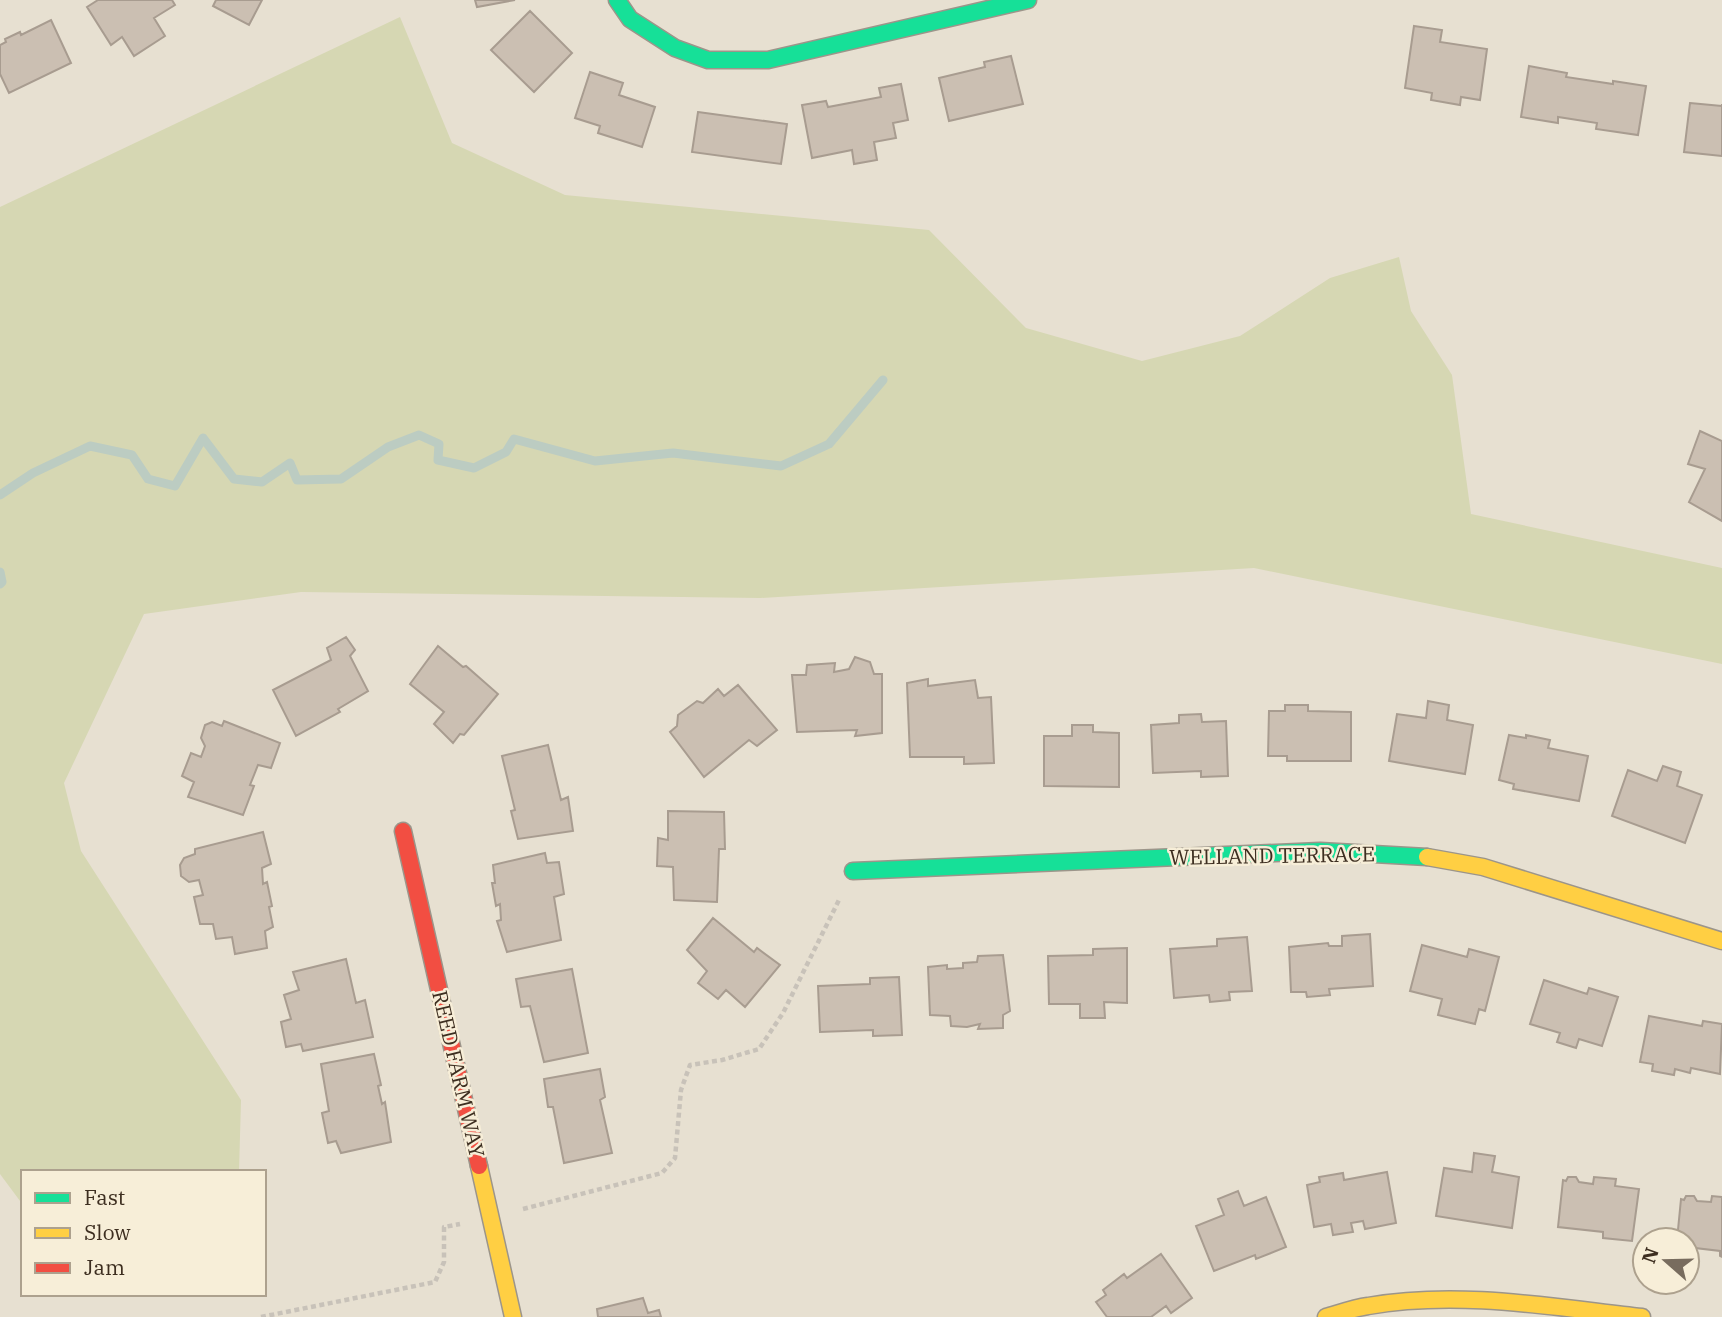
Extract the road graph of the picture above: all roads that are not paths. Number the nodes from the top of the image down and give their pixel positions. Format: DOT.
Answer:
graph roads {
  1 [pos="617,0"];
  2 [pos="1028,0"];
  3 [pos="403,831"];
  4 [pos="853,871"];
  5 [pos="1722,941"];
  6 [pos="513,1317"];
  7 [pos="1326,1317"];
  8 [pos="1642,1317"];
  1 -- 2 [label="street"];
  3 -- 6 [label="street, REED FARM WAY"];
  4 -- 5 [label="street, WELLAND TERRACE"];
  7 -- 8 [label="street"];
}
